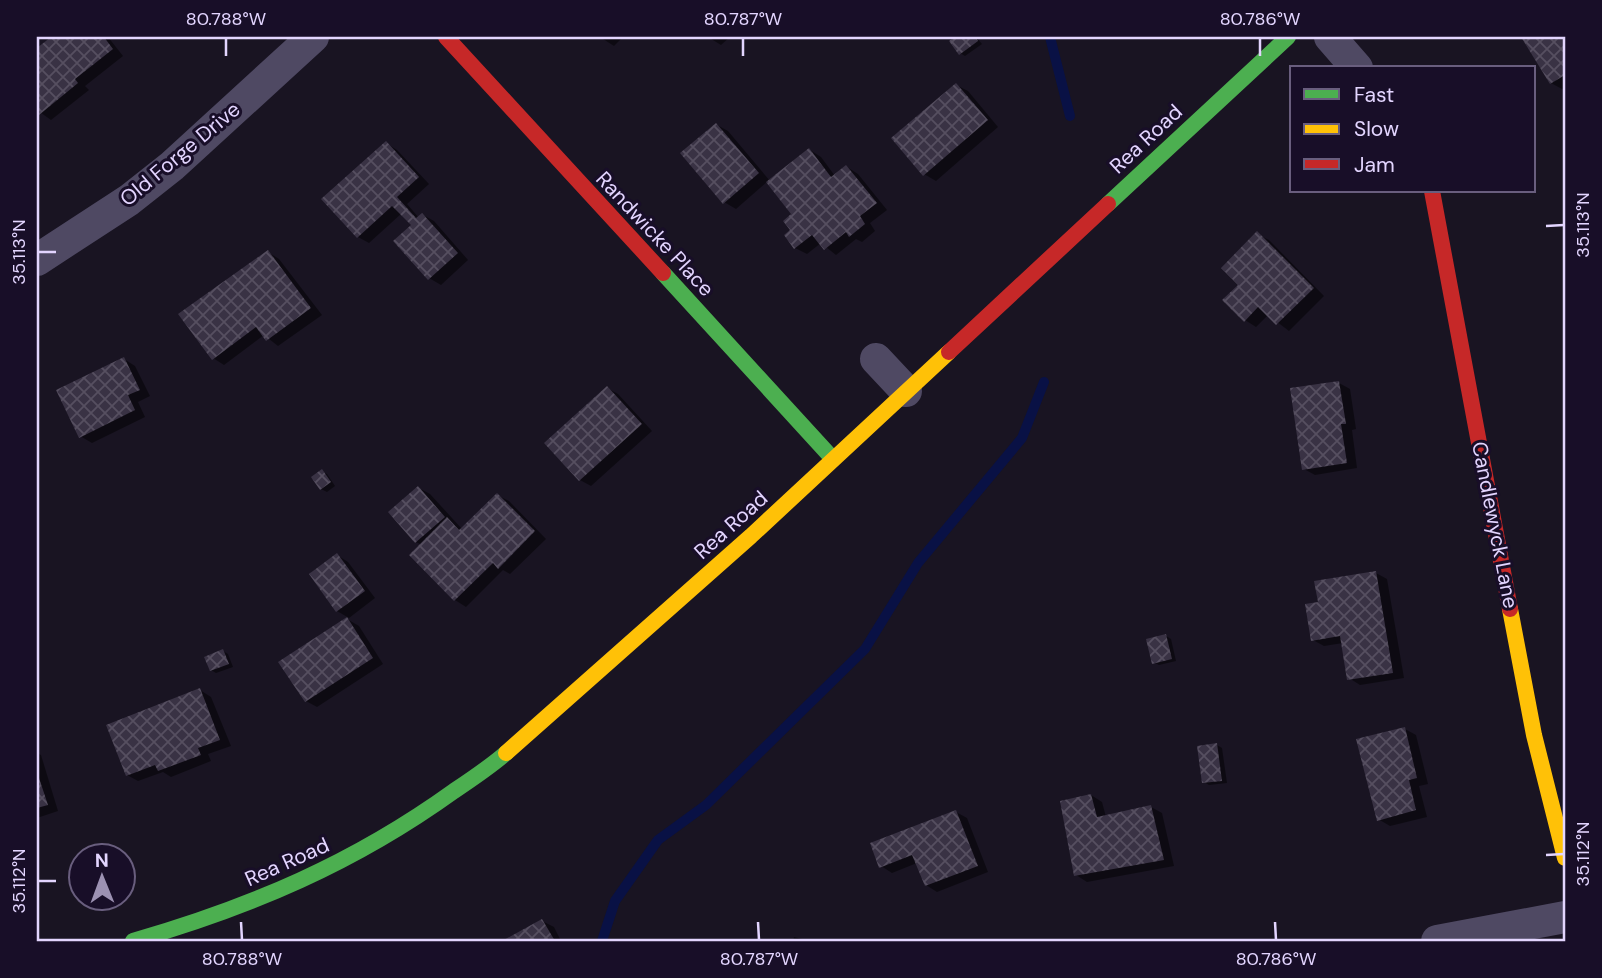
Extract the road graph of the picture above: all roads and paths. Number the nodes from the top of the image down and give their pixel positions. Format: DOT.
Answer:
graph roads {
  1 [pos="313,37"];
  2 [pos="446,37"];
  3 [pos="1288,37"];
  4 [pos="1330,37"];
  5 [pos="1355,66"];
  6 [pos="1432,192"];
  7 [pos="37,260"];
  8 [pos="876,359"];
  9 [pos="906,391"];
  10 [pos="834,459"];
  11 [pos="1565,858"];
  12 [pos="1565,917"];
  13 [pos="133,941"];
  14 [pos="1437,941"];
  1 -- 7 [label="street, Old Forge Drive"];
  2 -- 10 [label="main road, Randwicke Place"];
  3 -- 9 [label="main road, Rea Road"];
  4 -- 5 [label="street"];
  6 -- 11 [label="main road, Candlewyck Lane"];
  8 -- 9 [label="street"];
  9 -- 10 [label="main road, Rea Road"];
  10 -- 13 [label="main road, Rea Road"];
  12 -- 14 [label="street"];
}
